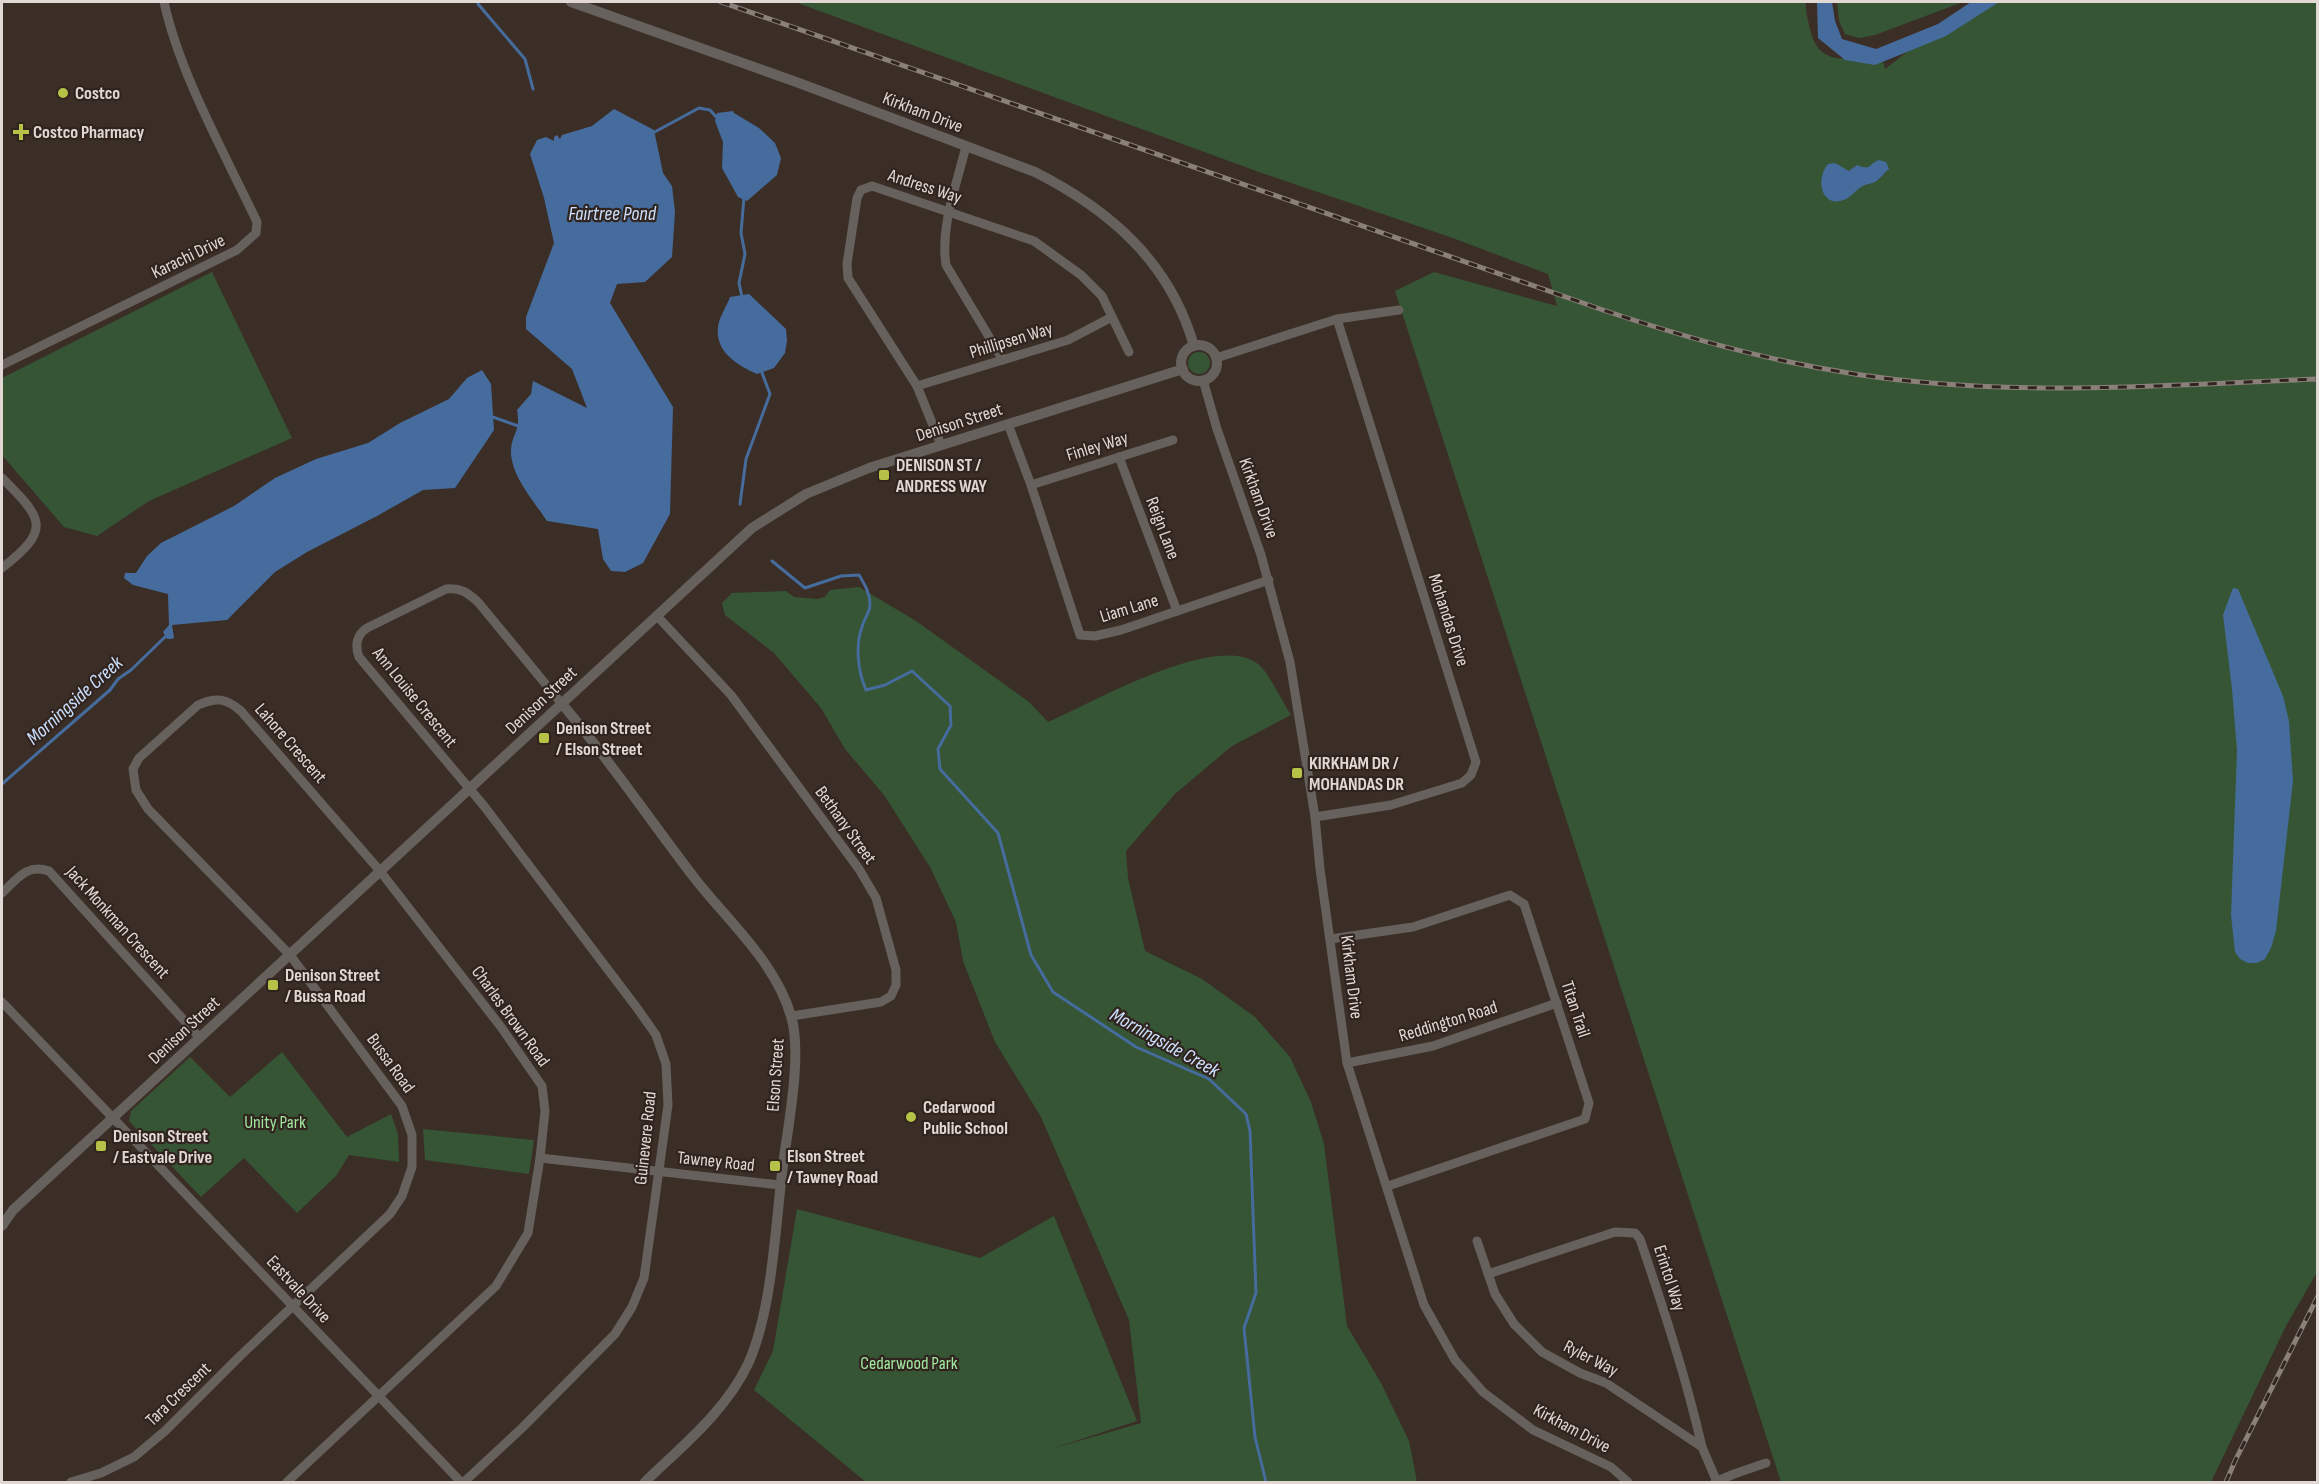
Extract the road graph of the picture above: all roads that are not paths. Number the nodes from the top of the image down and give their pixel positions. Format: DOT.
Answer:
graph roads {
  1 [pos="165,2"];
  2 [pos="571,2"];
  3 [pos="966,146"];
  4 [pos="950,211"];
  5 [pos="1399,310"];
  6 [pos="1112,317"];
  7 [pos="1337,320"];
  8 [pos="1194,346"];
  9 [pos="1129,352"];
  10 [pos="1216,358"];
  11 [pos="1003,360"];
  12 [pos="2,365"];
  13 [pos="1183,369"];
  14 [pos="1203,380"];
  15 [pos="917,386"];
  16 [pos="1008,424"];
  17 [pos="1173,440"];
  18 [pos="941,445"];
  19 [pos="1119,457"];
  20 [pos="2,478"];
  21 [pos="1031,485"];
  22 [pos="2,568"];
  23 [pos="1269,580"];
  24 [pos="1177,611"];
  25 [pos="657,616"];
  26 [pos="562,704"];
  27 [pos="469,789"];
  28 [pos="1315,817"];
  29 [pos="380,872"];
  30 [pos="2,893"];
  31 [pos="1330,939"];
  32 [pos="290,955"];
  33 [pos="2,1002"];
  34 [pos="1557,1003"];
  35 [pos="792,1016"];
  36 [pos="200,1038"];
  37 [pos="1347,1063"];
  38 [pos="114,1117"];
  39 [pos="540,1158"];
  40 [pos="658,1172"];
  41 [pos="780,1185"];
  42 [pos="1388,1186"];
  43 [pos="7,1211"];
  44 [pos="2,1226"];
  45 [pos="1477,1241"];
  46 [pos="1488,1274"];
  47 [pos="292,1306"];
  48 [pos="377,1396"];
  49 [pos="1702,1447"];
  50 [pos="1766,1463"];
  51 [pos="71,1482"];
  52 [pos="287,1482"];
  53 [pos="462,1482"];
  54 [pos="645,1482"];
  55 [pos="1628,1482"];
  56 [pos="1716,1482"];
  1 -- 12 [label="street, Karachi Drive"];
  2 -- 3 [label="street, Kirkham Drive"];
  3 -- 4 [label="street"];
  3 -- 8 [label="street, Kirkham Drive"];
  4 -- 6 [label="street, Andress Way"];
  4 -- 11 [label="street"];
  4 -- 15 [label="street, Andress Way"];
  5 -- 7 [label="street"];
  6 -- 9 [label="street, Andress Way"];
  6 -- 11 [label="street, Phillipsen Way"];
  7 -- 10 [label="street"];
  7 -- 28 [label="street, Mohandas Drive"];
  8 -- 10 [label="street"];
  8 -- 13 [label="street"];
  10 -- 14 [label="street"];
  11 -- 15 [label="street, Phillipsen Way"];
  13 -- 14 [label="street"];
  13 -- 16 [label="street, Denison Street"];
  14 -- 23 [label="street, Kirkham Drive"];
  15 -- 18 [label="street, Andress Way"];
  16 -- 18 [label="street, Denison Street"];
  16 -- 21 [label="street"];
  17 -- 19 [label="street, Finley Way"];
  18 -- 25 [label="street, Denison Street"];
  19 -- 21 [label="street, Finley Way"];
  19 -- 24 [label="street, Reign Lane"];
  20 -- 22 [label="street"];
  21 -- 24 [label="street, Liam Lane"];
  23 -- 24 [label="street, Liam Lane"];
  23 -- 28 [label="street, Kirkham Drive"];
  25 -- 26 [label="street, Denison Street"];
  25 -- 35 [label="street, Bethany Street"];
  26 -- 27 [label="street, Denison Street"];
  26 -- 27 [label="street, Ann Louise Crescent"];
  26 -- 35 [label="street, Elson Street"];
  27 -- 29 [label="street, Denison Street"];
  27 -- 40 [label="street, Guinevere Road"];
  28 -- 31 [label="street, Kirkham Drive"];
  29 -- 32 [label="street, Denison Street"];
  29 -- 32 [label="street, Lahore Crescent"];
  29 -- 39 [label="street, Charles Brown Road"];
  30 -- 36 [label="street, Jack Monkman Crescent"];
  31 -- 34 [label="street, Titan Trail"];
  31 -- 37 [label="street, Kirkham Drive"];
  32 -- 36 [label="street, Denison Street"];
  32 -- 47 [label="street, Bussa Road"];
  33 -- 38 [label="street"];
  34 -- 37 [label="street, Reddington Road"];
  34 -- 42 [label="street, Titan Trail"];
  35 -- 41 [label="street, Elson Street"];
  36 -- 38 [label="street, Denison Street"];
  37 -- 42 [label="street, Kirkham Drive"];
  38 -- 43 [label="street, Denison Street"];
  38 -- 47 [label="street, Eastvale Drive"];
  39 -- 40 [label="street, Tawney Road"];
  39 -- 48 [label="street, Charles Brown Road"];
  40 -- 41 [label="street, Tawney Road"];
  40 -- 53 [label="street, Guinevere Road"];
  41 -- 54 [label="street, Elson Street"];
  42 -- 55 [label="street, Kirkham Drive"];
  43 -- 44 [label="street, Denison Street"];
  45 -- 46 [label="street, Ryler Way"];
  46 -- 49 [label="street, Ryler Way"];
  46 -- 49 [label="street, Erintol Way"];
  47 -- 48 [label="street, Eastvale Drive"];
  47 -- 51 [label="street, Tara Crescent"];
  48 -- 52 [label="street"];
  48 -- 53 [label="street, Eastvale Drive"];
  49 -- 56 [label="street"];
  50 -- 56 [label="street"];
}
